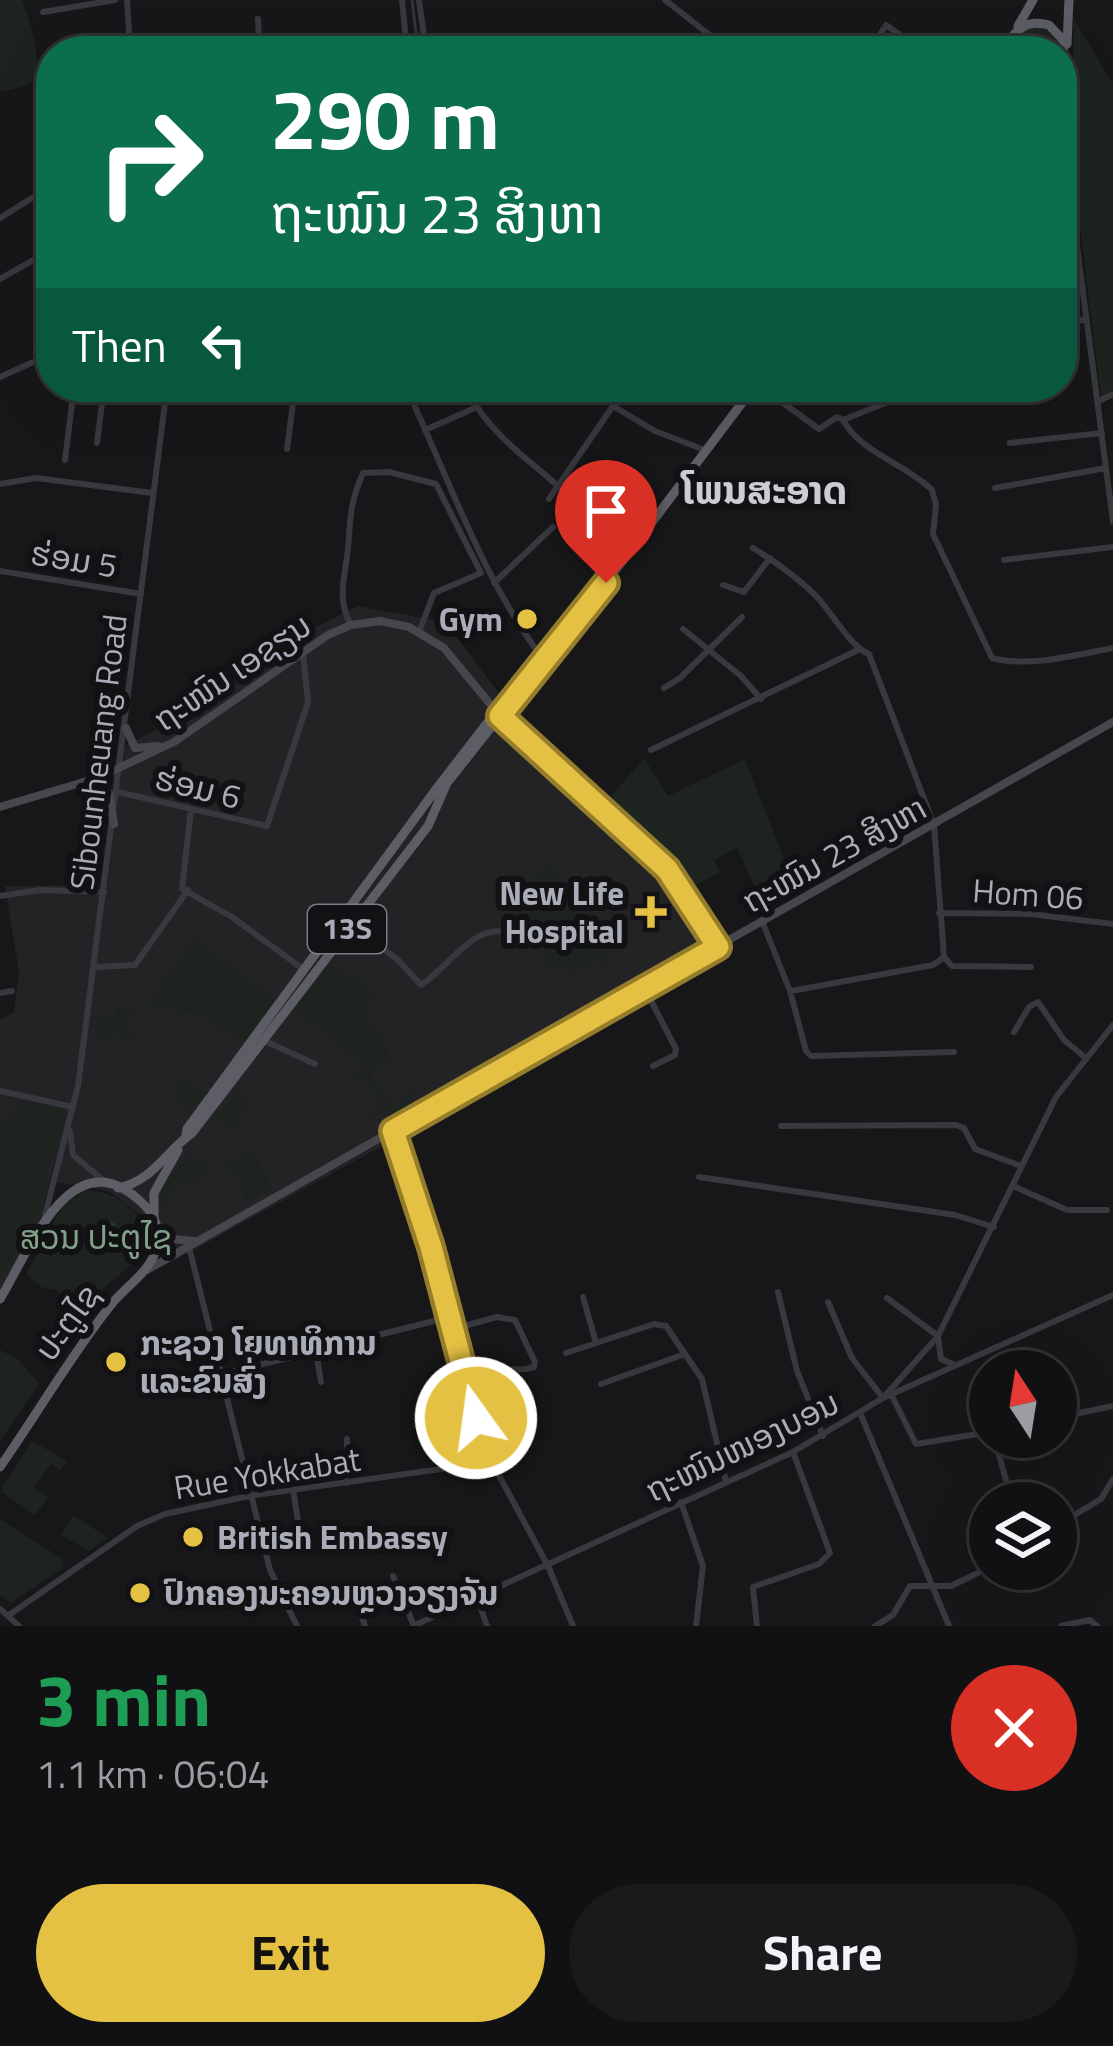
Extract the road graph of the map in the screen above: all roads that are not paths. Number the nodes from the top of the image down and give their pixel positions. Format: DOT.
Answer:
graph roads {
  1 [pos="115,0"];
  2 [pos="127,0"];
  3 [pos="402,0"];
  4 [pos="419,0"];
  5 [pos="1033,0"];
  6 [pos="1069,0"];
  7 [pos="671,2"];
  8 [pos="43,12"];
  9 [pos="258,19"];
  10 [pos="1013,34"];
  11 [pos="129,36"];
  12 [pos="259,36"];
  13 [pos="406,36"];
  14 [pos="424,36"];
  15 [pos="712,36"];
  16 [pos="879,36"];
  17 [pos="902,36"];
  18 [pos="1061,36"];
  19 [pos="1067,36"];
  20 [pos="36,195"];
  21 [pos="0,218"];
  22 [pos="1077,240"];
  23 [pos="36,259"];
  24 [pos="0,279"];
  25 [pos="1086,320"];
  26 [pos="1077,322"];
  27 [pos="36,361"];
  28 [pos="0,377"];
  29 [pos="1113,394"];
  30 [pos="1099,401"];
  31 [pos="72,402"];
  32 [pos="102,402"];
  33 [pos="165,402"];
  34 [pos="293,402"];
  35 [pos="414,402"];
  36 [pos="613,402"];
  37 [pos="737,402"];
  38 [pos="737,402"];
  39 [pos="772,402"];
  40 [pos="888,402"];
  41 [pos="613,406"];
  42 [pos="843,420"];
  43 [pos="425,430"];
  44 [pos="1102,433"];
  45 [pos="97,443"];
  46 [pos="1010,443"];
  47 [pos="287,449"];
  48 [pos="702,449"];
  49 [pos="65,460"];
  50 [pos="1106,468"];
  51 [pos="0,484"];
  52 [pos="559,487"];
  53 [pos="995,488"];
  54 [pos="152,494"];
  55 [pos="549,500"];
  56 [pos="1113,522"];
  57 [pos="553,527"];
  58 [pos="1113,547"];
  59 [pos="753,548"];
  60 [pos="770,558"];
  61 [pos="1004,560"];
  62 [pos="0,572"];
  63 [pos="485,572"];
  64 [pos="494,583"];
  65 [pos="722,585"];
  66 [pos="141,594"];
  67 [pos="742,617"];
  68 [pos="350,625"];
  69 [pos="683,629"];
  70 [pos="419,632"];
  71 [pos="707,647"];
  72 [pos="1113,648"];
  73 [pos="858,650"];
  74 [pos="303,653"];
  75 [pos="540,655"];
  76 [pos="664,688"];
  77 [pos="760,699"];
  78 [pos="497,714"];
  79 [pos="1113,722"];
  80 [pos="126,728"];
  81 [pos="174,742"];
  82 [pos="651,750"];
  83 [pos="121,767"];
  84 [pos="70,788"];
  85 [pos="118,791"];
  86 [pos="0,807"];
  87 [pos="191,809"];
  88 [pos="114,824"];
  89 [pos="934,825"];
  90 [pos="188,890"];
  91 [pos="105,892"];
  92 [pos="0,896"];
  93 [pos="939,913"];
  94 [pos="762,921"];
  95 [pos="350,924"];
  96 [pos="1113,924"];
  97 [pos="513,934"];
  98 [pos="718,947"];
  99 [pos="944,957"];
  100 [pos="96,967"];
  101 [pos="1031,968"];
  102 [pos="303,969"];
  103 [pos="645,989"];
  104 [pos="12,991"];
  105 [pos="790,991"];
  106 [pos="0,992"];
  107 [pos="1113,1025"];
  108 [pos="1014,1032"];
  109 [pos="263,1040"];
  110 [pos="954,1052"];
  111 [pos="1086,1058"];
  112 [pos="315,1064"];
  113 [pos="653,1066"];
  114 [pos="221,1089"];
  115 [pos="0,1091"];
  116 [pos="73,1107"];
  117 [pos="70,1121"];
  118 [pos="781,1126"];
  119 [pos="393,1131"];
  120 [pos="186,1136"];
  121 [pos="1022,1166"];
  122 [pos="699,1177"];
  123 [pos="114,1186"];
  124 [pos="1013,1186"];
  125 [pos="1107,1210"];
  126 [pos="156,1221"];
  127 [pos="43,1224"];
  128 [pos="994,1227"];
  129 [pos="201,1240"];
  130 [pos="189,1246"];
  131 [pos="141,1275"];
  132 [pos="778,1292"];
  133 [pos="1113,1295"];
  134 [pos="583,1297"];
  135 [pos="886,1298"];
  136 [pos="0,1299"];
  137 [pos="828,1302"];
  138 [pos="449,1317"];
  139 [pos="453,1329"];
  140 [pos="938,1336"];
  141 [pos="596,1343"];
  142 [pos="316,1351"];
  143 [pos="566,1353"];
  144 [pos="685,1354"];
  145 [pos="959,1366"];
  146 [pos="463,1370"];
  147 [pos="220,1375"];
  148 [pos="321,1382"];
  149 [pos="601,1384"];
  150 [pos="469,1392"];
  151 [pos="426,1394"];
  152 [pos="888,1397"];
  153 [pos="1113,1406"];
  154 [pos="861,1414"];
  155 [pos="1077,1414"];
  156 [pos="823,1436"];
  157 [pos="969,1437"];
  158 [pos="347,1439"];
  159 [pos="793,1452"];
  160 [pos="491,1462"];
  161 [pos="0,1467"];
  162 [pos="1113,1479"];
  163 [pos="726,1482"];
  164 [pos="347,1483"];
  165 [pos="293,1490"];
  166 [pos="249,1496"];
  167 [pos="681,1502"];
  168 [pos="1077,1513"];
  169 [pos="300,1533"];
  170 [pos="548,1566"];
  171 [pos="393,1576"];
  172 [pos="969,1577"];
  173 [pos="276,1583"];
  174 [pos="934,1583"];
  175 [pos="355,1593"];
  176 [pos="238,1596"];
  177 [pos="477,1598"];
  178 [pos="0,1609"];
  179 [pos="9,1615"];
  180 [pos="19,1626"];
  181 [pos="297,1626"];
  182 [pos="365,1626"];
  183 [pos="413,1626"];
  184 [pos="488,1626"];
  185 [pos="573,1626"];
  186 [pos="696,1626"];
  187 [pos="757,1626"];
  188 [pos="875,1626"];
  189 [pos="949,1626"];
  190 [pos="1061,1626"];
  191 [pos="1096,1626"];
  1 -- 8 [label="street"];
  2 -- 11 [label="street"];
  3 -- 13 [label="street"];
  4 -- 14 [label="street"];
  5 -- 10 [label="highway"];
  6 -- 19 [label="highway"];
  7 -- 15 [label="street"];
  9 -- 12 [label="street"];
  10 -- 18 [label="highway"];
  16 -- 17 [label="street"];
  20 -- 21 [label="street"];
  22 -- 25 [label="street"];
  23 -- 24 [label="street"];
  25 -- 26 [label="street"];
  25 -- 30 [label="street"];
  27 -- 28 [label="street"];
  29 -- 30 [label="street"];
  30 -- 44 [label="street"];
  31 -- 49 [label="street"];
  32 -- 45 [label="street"];
  33 -- 54 [label="street, Sibounheuang Road"];
  34 -- 47 [label="street"];
  35 -- 43 [label="street"];
  36 -- 41 [label="street"];
  37 -- 48 [label="highway, 13S"];
  38 -- 78 [label="highway, 13S"];
  39 -- 42 [label="street"];
  40 -- 42 [label="street"];
  41 -- 48 [label="street"];
  41 -- 52 [label="street"];
  42 -- 72 [label="street"];
  43 -- 52 [label="street"];
  43 -- 63 [label="street"];
  44 -- 46 [label="street"];
  44 -- 50 [label="street"];
  48 -- 75 [label="highway, 13S"];
  50 -- 53 [label="street"];
  50 -- 56 [label="street"];
  51 -- 54 [label="street"];
  52 -- 55 [label="street"];
  54 -- 66 [label="street, Sibounheuang Road"];
  57 -- 64 [label="street"];
  58 -- 61 [label="street"];
  59 -- 60 [label="street"];
  60 -- 65 [label="street"];
  60 -- 73 [label="street"];
  62 -- 66 [label="street, ຮ່ອມ 5"];
  63 -- 64 [label="street"];
  63 -- 68 [label="street"];
  63 -- 70 [label="street"];
  64 -- 75 [label="street"];
  66 -- 80 [label="street, Sibounheuang Road"];
  67 -- 71 [label="street"];
  68 -- 70 [label="main road, ຖະໜົນ ເອຊຽນ"];
  68 -- 74 [label="main road, ຖະໜົນ ເອຊຽນ"];
  69 -- 71 [label="street"];
  70 -- 78 [label="main road"];
  71 -- 76 [label="street"];
  71 -- 77 [label="street"];
  73 -- 77 [label="street"];
  73 -- 89 [label="street"];
  74 -- 81 [label="main road, ຖະໜົນ ເອຊຽນ"];
  74 -- 87 [label="street, ຮ່ອມ 6"];
  75 -- 78 [label="highway, 13S"];
  77 -- 82 [label="street"];
  78 -- 95 [label="highway, 13S"];
  78 -- 98 [label="main road"];
  78 -- 102 [label="highway, 13S"];
  79 -- 89 [label="main road, ຖະໜົນ 23 ສິງຫາ"];
  80 -- 81 [label="main road"];
  80 -- 83 [label="street, Sibounheuang Road"];
  81 -- 83 [label="main road, ຖະໜົນ ເອຊຽນ"];
  83 -- 84 [label="main road, ຖະໜົນ ເອຊຽນ"];
  83 -- 85 [label="street, Sibounheuang Road"];
  84 -- 86 [label="main road, ຖະໜົນ ເອຊຽນ"];
  84 -- 88 [label="main road"];
  85 -- 87 [label="street, ຮ່ອມ 6"];
  85 -- 88 [label="street, Sibounheuang Road"];
  87 -- 90 [label="street"];
  88 -- 91 [label="street, Sibounheuang Road"];
  89 -- 93 [label="street"];
  89 -- 94 [label="main road, ຖະໜົນ 23 ສິງຫາ"];
  90 -- 100 [label="street"];
  90 -- 102 [label="street"];
  91 -- 92 [label="street"];
  91 -- 100 [label="street, Sibounheuang Road"];
  93 -- 96 [label="street, Hom 06"];
  93 -- 99 [label="street"];
  94 -- 98 [label="main road, ຖະໜົນ 23 ສິງຫາ"];
  94 -- 105 [label="street"];
  95 -- 97 [label="street"];
  95 -- 109 [label="highway, 13S"];
  98 -- 103 [label="main road, ຖະໜົນ 23 ສິງຫາ"];
  99 -- 101 [label="street"];
  99 -- 105 [label="street"];
  100 -- 116 [label="street, Sibounheuang Road"];
  102 -- 114 [label="highway, 13S"];
  103 -- 113 [label="street"];
  103 -- 119 [label="main road, ຖະໜົນ 23 ສິງຫາ"];
  104 -- 106 [label="street"];
  105 -- 110 [label="street"];
  107 -- 111 [label="street, ຖະໜົນໜອງບອນ"];
  108 -- 111 [label="street"];
  109 -- 112 [label="street"];
  109 -- 114 [label="highway, 13S"];
  111 -- 121 [label="street, ຖະໜົນໜອງບອນ"];
  114 -- 120 [label="highway, 13S"];
  115 -- 116 [label="street"];
  116 -- 117 [label="street, Sibounheuang Road"];
  117 -- 123 [label="street"];
  117 -- 127 [label="street, Sibounheuang Road"];
  118 -- 121 [label="street"];
  119 -- 129 [label="main road, ຖະໜົນ 23 ສິງຫາ"];
  119 -- 138 [label="street"];
  120 -- 123 [label="highway, 13S"];
  120 -- 126 [label="highway, 13S"];
  121 -- 124 [label="street, ຖະໜົນໜອງບອນ"];
  122 -- 128 [label="street"];
  123 -- 126 [label="highway"];
  123 -- 127 [label="highway, ປະຕູໄຊ / 13S"];
  124 -- 125 [label="street"];
  124 -- 128 [label="street, ຖະໜົນໜອງບອນ"];
  126 -- 129 [label="main road"];
  126 -- 131 [label="highway, ປະຕູໄຊ / 13S"];
  127 -- 136 [label="highway, ປະຕູໄຊ / 13S"];
  128 -- 140 [label="street, ຖະໜົນໜອງບອນ"];
  129 -- 130 [label="main road, ຖະໜົນ 23 ສິງຫາ"];
  130 -- 131 [label="main road, ຖະໜົນ 23 ສິງຫາ"];
  130 -- 147 [label="street"];
  131 -- 161 [label="highway, ປະຕູໄຊ / 13S"];
  132 -- 156 [label="street"];
  133 -- 145 [label="street"];
  134 -- 141 [label="street"];
  135 -- 140 [label="street"];
  137 -- 152 [label="street"];
  138 -- 139 [label="street"];
  138 -- 142 [label="street"];
  139 -- 146 [label="street"];
  139 -- 146 [label="street"];
  140 -- 145 [label="street"];
  140 -- 152 [label="street, ຖະໜົນໜອງບອນ"];
  141 -- 143 [label="street"];
  141 -- 144 [label="street"];
  142 -- 147 [label="street"];
  142 -- 148 [label="street"];
  144 -- 149 [label="street"];
  144 -- 163 [label="street"];
  145 -- 152 [label="street"];
  146 -- 150 [label="street"];
  147 -- 166 [label="street"];
  150 -- 151 [label="street"];
  150 -- 160 [label="street"];
  152 -- 154 [label="street, ຖະໜົນໜອງບອນ"];
  152 -- 157 [label="street"];
  153 -- 155 [label="street"];
  154 -- 156 [label="street, ຖະໜົນໜອງບອນ"];
  154 -- 174 [label="street"];
  156 -- 159 [label="street, ຖະໜົນໜອງບອນ"];
  158 -- 164 [label="street"];
  159 -- 163 [label="street, ຖະໜົນໜອງບອນ"];
  159 -- 187 [label="street"];
  160 -- 164 [label="street, Rue Yokkabat"];
  160 -- 170 [label="street"];
  162 -- 168 [label="street"];
  163 -- 167 [label="street, ຖະໜົນໜອງບອນ"];
  164 -- 165 [label="street, Rue Yokkabat"];
  165 -- 166 [label="street, Rue Yokkabat"];
  165 -- 169 [label="street"];
  166 -- 173 [label="street"];
  166 -- 179 [label="street, Rue Yokkabat"];
  167 -- 170 [label="street, ຖະໜົນໜອງບອນ"];
  167 -- 186 [label="street"];
  170 -- 177 [label="street, ຖະໜົນໜອງບອນ"];
  170 -- 185 [label="street"];
  171 -- 183 [label="street"];
  172 -- 174 [label="street"];
  173 -- 176 [label="street"];
  173 -- 181 [label="street"];
  174 -- 188 [label="street"];
  174 -- 189 [label="street"];
  175 -- 182 [label="street"];
  177 -- 183 [label="street, ຖະໜົນໜອງບອນ"];
  177 -- 184 [label="street"];
  178 -- 179 [label="street"];
  179 -- 180 [label="street"];
  190 -- 191 [label="street"];
}
